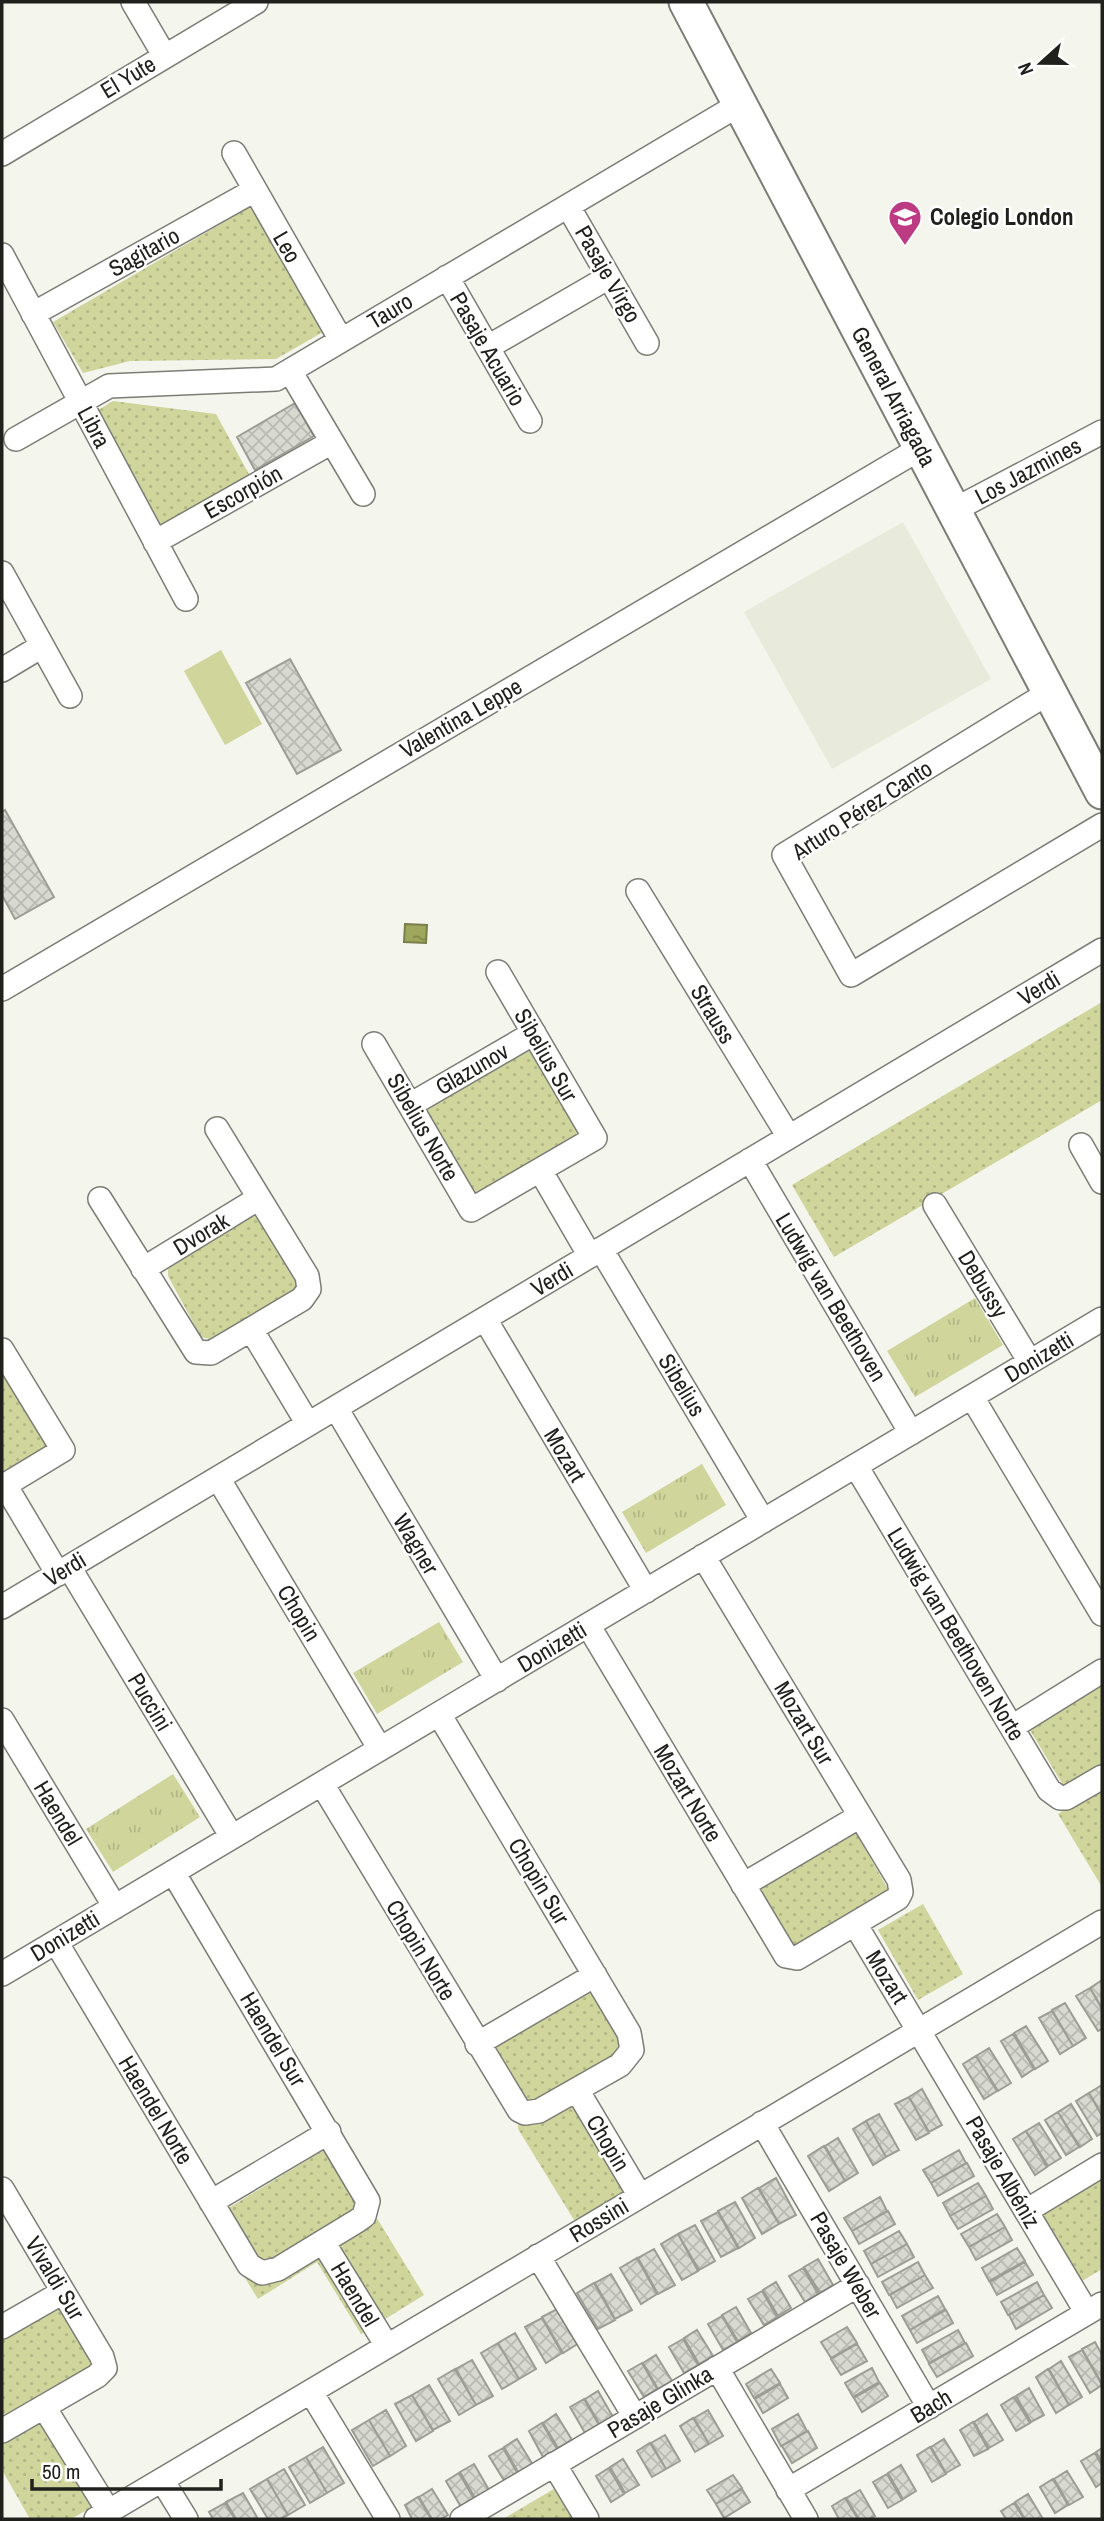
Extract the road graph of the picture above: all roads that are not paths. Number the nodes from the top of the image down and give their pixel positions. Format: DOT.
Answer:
graph roads {
  1 [pos="133,2"];
  2 [pos="256,2"];
  3 [pos="686,2"];
  4 [pos="164,55"];
  5 [pos="740,104"];
  6 [pos="234,153"];
  7 [pos="2,154"];
  8 [pos="255,190"];
  9 [pos="568,206"];
  10 [pos="2,255"];
  11 [pos="447,277"];
  12 [pos="610,277"];
  13 [pos="33,314"];
  14 [pos="341,340"];
  15 [pos="647,343"];
  16 [pos="488,347"];
  17 [pos="290,371"];
  18 [pos="80,402"];
  19 [pos="530,421"];
  20 [pos="1102,432"];
  21 [pos="16,439"];
  22 [pos="332,442"];
  23 [pos="921,448"];
  24 [pos="363,494"];
  25 [pos="954,510"];
  26 [pos="155,542"];
  27 [pos="2,573"];
  28 [pos="186,599"];
  29 [pos="43,646"];
  30 [pos="2,670"];
  31 [pos="1050,692"];
  32 [pos="70,695"];
  33 [pos="1102,792"];
  34 [pos="1102,825"];
  35 [pos="638,891"];
  36 [pos="1102,950"];
  37 [pos="498,972"];
  38 [pos="2,989"];
  39 [pos="534,1033"];
  40 [pos="374,1044"];
  41 [pos="411,1105"];
  42 [pos="217,1129"];
  43 [pos="789,1137"];
  44 [pos="1080,1145"];
  45 [pos="750,1160"];
  46 [pos="540,1170"];
  47 [pos="1102,1182"];
  48 [pos="260,1198"];
  49 [pos="100,1199"];
  50 [pos="935,1205"];
  51 [pos="596,1253"];
  52 [pos="143,1269"];
  53 [pos="485,1319"];
  54 [pos="1102,1319"];
  55 [pos="251,1329"];
  56 [pos="2,1351"];
  57 [pos="1030,1362"];
  58 [pos="972,1397"];
  59 [pos="336,1408"];
  60 [pos="308,1424"];
  61 [pos="911,1433"];
  62 [pos="856,1466"];
  63 [pos="218,1478"];
  64 [pos="4,1486"];
  65 [pos="763,1521"];
  66 [pos="704,1556"];
  67 [pos="63,1570"];
  68 [pos="646,1591"];
  69 [pos="2,1607"];
  70 [pos="1102,1614"];
  71 [pos="588,1625"];
  72 [pos="1102,1671"];
  73 [pos="497,1679"];
  74 [pos="439,1714"];
  75 [pos="2,1720"];
  76 [pos="1012,1727"];
  77 [pos="380,1749"];
  78 [pos="1102,1777"];
  79 [pos="322,1784"];
  80 [pos="860,1816"];
  81 [pos="232,1837"];
  82 [pos="173,1872"];
  83 [pos="743,1885"];
  84 [pos="901,1892"];
  85 [pos="115,1907"];
  86 [pos="1102,1922"];
  87 [pos="855,1924"];
  88 [pos="56,1942"];
  89 [pos="791,1958"];
  90 [pos="2,1974"];
  91 [pos="595,1975"];
  92 [pos="920,2030"];
  93 [pos="477,2044"];
  94 [pos="632,2050"];
  95 [pos="577,2090"];
  96 [pos="525,2113"];
  97 [pos="762,2123"];
  98 [pos="329,2133"];
  99 [pos="1102,2165"];
  100 [pos="2,2189"];
  101 [pos="640,2196"];
  102 [pos="211,2202"];
  103 [pos="368,2209"];
  104 [pos="1026,2211"];
  105 [pos="323,2242"];
  106 [pos="538,2256"];
  107 [pos="262,2273"];
  108 [pos="858,2285"];
  109 [pos="63,2292"];
  110 [pos="1094,2309"];
  111 [pos="2,2327"];
  112 [pos="387,2346"];
  113 [pos="717,2368"];
  114 [pos="311,2392"];
  115 [pos="44,2407"];
  116 [pos="929,2407"];
  117 [pos="635,2417"];
  118 [pos="2,2431"];
  119 [pos="554,2464"];
  120 [pos="162,2480"];
  121 [pos="788,2490"];
  122 [pos="102,2515"];
  123 [pos="186,2519"];
  124 [pos="388,2519"];
  125 [pos="462,2519"];
  126 [pos="587,2519"];
  127 [pos="806,2519"];
  1 -- 4 [label="street"];
  2 -- 4 [label="street, El Yute"];
  3 -- 5 [label="street, General Arriagada"];
  4 -- 7 [label="street, El Yute"];
  5 -- 9 [label="street, Tauro"];
  5 -- 23 [label="street, General Arriagada"];
  6 -- 8 [label="street, Leo"];
  8 -- 13 [label="street, Sagitario"];
  8 -- 14 [label="street, Leo"];
  9 -- 11 [label="street, Tauro"];
  9 -- 12 [label="street, Pasaje Virgo"];
  10 -- 13 [label="street, Libra"];
  11 -- 14 [label="street, Tauro"];
  11 -- 16 [label="street, Pasaje Acuario"];
  12 -- 15 [label="street, Pasaje Virgo"];
  12 -- 16 [label="street"];
  13 -- 18 [label="street, Libra"];
  14 -- 17 [label="street, Tauro"];
  16 -- 19 [label="street, Pasaje Acuario"];
  17 -- 18 [label="street, Tauro"];
  17 -- 22 [label="street"];
  18 -- 21 [label="street, Tauro"];
  18 -- 26 [label="street, Libra"];
  20 -- 25 [label="street, Los Jazmines"];
  22 -- 24 [label="street"];
  22 -- 26 [label="street, Escorpión"];
  23 -- 25 [label="street, General Arriagada"];
  23 -- 38 [label="street, Valentina Leppe"];
  25 -- 31 [label="street, General Arriagada"];
  26 -- 28 [label="street, Libra"];
  27 -- 29 [label="street"];
  29 -- 30 [label="street"];
  29 -- 32 [label="street"];
  31 -- 33 [label="street, General Arriagada"];
  31 -- 34 [label="street, Arturo Pérez Canto"];
  35 -- 43 [label="street, Strauss"];
  36 -- 43 [label="street, Verdi"];
  37 -- 39 [label="street, Sibelius Sur"];
  39 -- 41 [label="street, Glazunov"];
  39 -- 46 [label="street, Sibelius Sur"];
  40 -- 41 [label="street, Sibelius Norte"];
  41 -- 46 [label="street, Sibelius Norte"];
  42 -- 48 [label="street"];
  43 -- 45 [label="street, Verdi"];
  44 -- 47 [label="street"];
  45 -- 51 [label="street, Verdi"];
  45 -- 61 [label="street, Ludwig van Beethoven"];
  46 -- 51 [label="street, Sibelius"];
  48 -- 52 [label="street, Dvorak"];
  48 -- 55 [label="street"];
  49 -- 52 [label="street"];
  50 -- 57 [label="street, Debussy"];
  51 -- 53 [label="street, Verdi"];
  51 -- 65 [label="street, Sibelius"];
  52 -- 55 [label="street"];
  53 -- 59 [label="street, Verdi"];
  53 -- 68 [label="street, Mozart"];
  54 -- 57 [label="street, Donizetti"];
  55 -- 60 [label="street"];
  56 -- 64 [label="street, Puccini"];
  57 -- 58 [label="street, Donizetti"];
  58 -- 61 [label="street, Donizetti"];
  58 -- 70 [label="street"];
  59 -- 60 [label="street, Verdi"];
  59 -- 73 [label="street, Wagner"];
  60 -- 63 [label="street, Verdi"];
  61 -- 62 [label="street, Donizetti"];
  62 -- 65 [label="street, Donizetti"];
  62 -- 76 [label="street, Ludwig van Beethoven Norte"];
  63 -- 67 [label="street, Verdi"];
  63 -- 77 [label="street, Chopin"];
  64 -- 67 [label="street, Puccini"];
  65 -- 66 [label="street, Donizetti"];
  66 -- 68 [label="street, Donizetti"];
  66 -- 80 [label="street, Mozart Sur"];
  67 -- 69 [label="street, Verdi"];
  67 -- 81 [label="street, Puccini"];
  68 -- 71 [label="street, Donizetti"];
  71 -- 73 [label="street, Donizetti"];
  71 -- 83 [label="street, Mozart Norte"];
  72 -- 76 [label="street"];
  73 -- 74 [label="street, Donizetti"];
  74 -- 77 [label="street, Donizetti"];
  74 -- 91 [label="street, Chopin Sur"];
  75 -- 85 [label="street, Haendel"];
  76 -- 78 [label="street, Ludwig van Beethoven Norte"];
  77 -- 79 [label="street, Donizetti"];
  79 -- 81 [label="street, Donizetti"];
  79 -- 93 [label="street, Chopin Norte"];
  80 -- 83 [label="street"];
  80 -- 84 [label="street, Mozart Sur"];
  81 -- 82 [label="street, Donizetti"];
  82 -- 85 [label="street, Donizetti"];
  82 -- 98 [label="street, Haendel Sur"];
  83 -- 89 [label="street, Mozart Norte"];
  84 -- 87 [label="street, Mozart"];
  85 -- 88 [label="street, Donizetti"];
  86 -- 92 [label="street, Rossini"];
  87 -- 89 [label="street, Mozart"];
  87 -- 92 [label="street, Mozart"];
  88 -- 90 [label="street, Donizetti"];
  88 -- 102 [label="street, Haendel Norte"];
  91 -- 93 [label="street"];
  91 -- 94 [label="street, Chopin Sur"];
  92 -- 97 [label="street, Rossini"];
  92 -- 104 [label="street, Pasaje Albéniz"];
  93 -- 96 [label="street, Chopin Norte"];
  94 -- 95 [label="street, Chopin"];
  95 -- 96 [label="street, Chopin"];
  95 -- 101 [label="street, Chopin"];
  97 -- 101 [label="street, Rossini"];
  97 -- 108 [label="street, Pasaje Weber"];
  98 -- 102 [label="street"];
  98 -- 103 [label="street, Haendel Sur"];
  99 -- 104 [label="street"];
  100 -- 109 [label="street, Vivaldi Sur"];
  101 -- 106 [label="street, Rossini"];
  102 -- 107 [label="street, Haendel Norte"];
  103 -- 105 [label="street, Haendel"];
  104 -- 110 [label="street, Pasaje Albéniz"];
  105 -- 107 [label="street, Haendel"];
  105 -- 112 [label="street, Haendel"];
  106 -- 112 [label="street, Rossini"];
  106 -- 117 [label="street"];
  108 -- 113 [label="street, Pasaje Glinka"];
  108 -- 116 [label="street, Pasaje Weber"];
  109 -- 111 [label="street"];
  109 -- 115 [label="street, Vivaldi Sur"];
  110 -- 116 [label="street, Bach"];
  112 -- 114 [label="street, Rossini"];
  113 -- 117 [label="street, Pasaje Glinka"];
  113 -- 121 [label="street"];
  114 -- 120 [label="street, Rossini"];
  114 -- 124 [label="street"];
  115 -- 118 [label="street"];
  115 -- 122 [label="street"];
  116 -- 121 [label="street, Bach"];
  117 -- 119 [label="street, Pasaje Glinka"];
  119 -- 125 [label="street, Pasaje Glinka"];
  119 -- 126 [label="street"];
  120 -- 122 [label="street, Rossini"];
  120 -- 123 [label="street"];
  121 -- 127 [label="street"];
}
